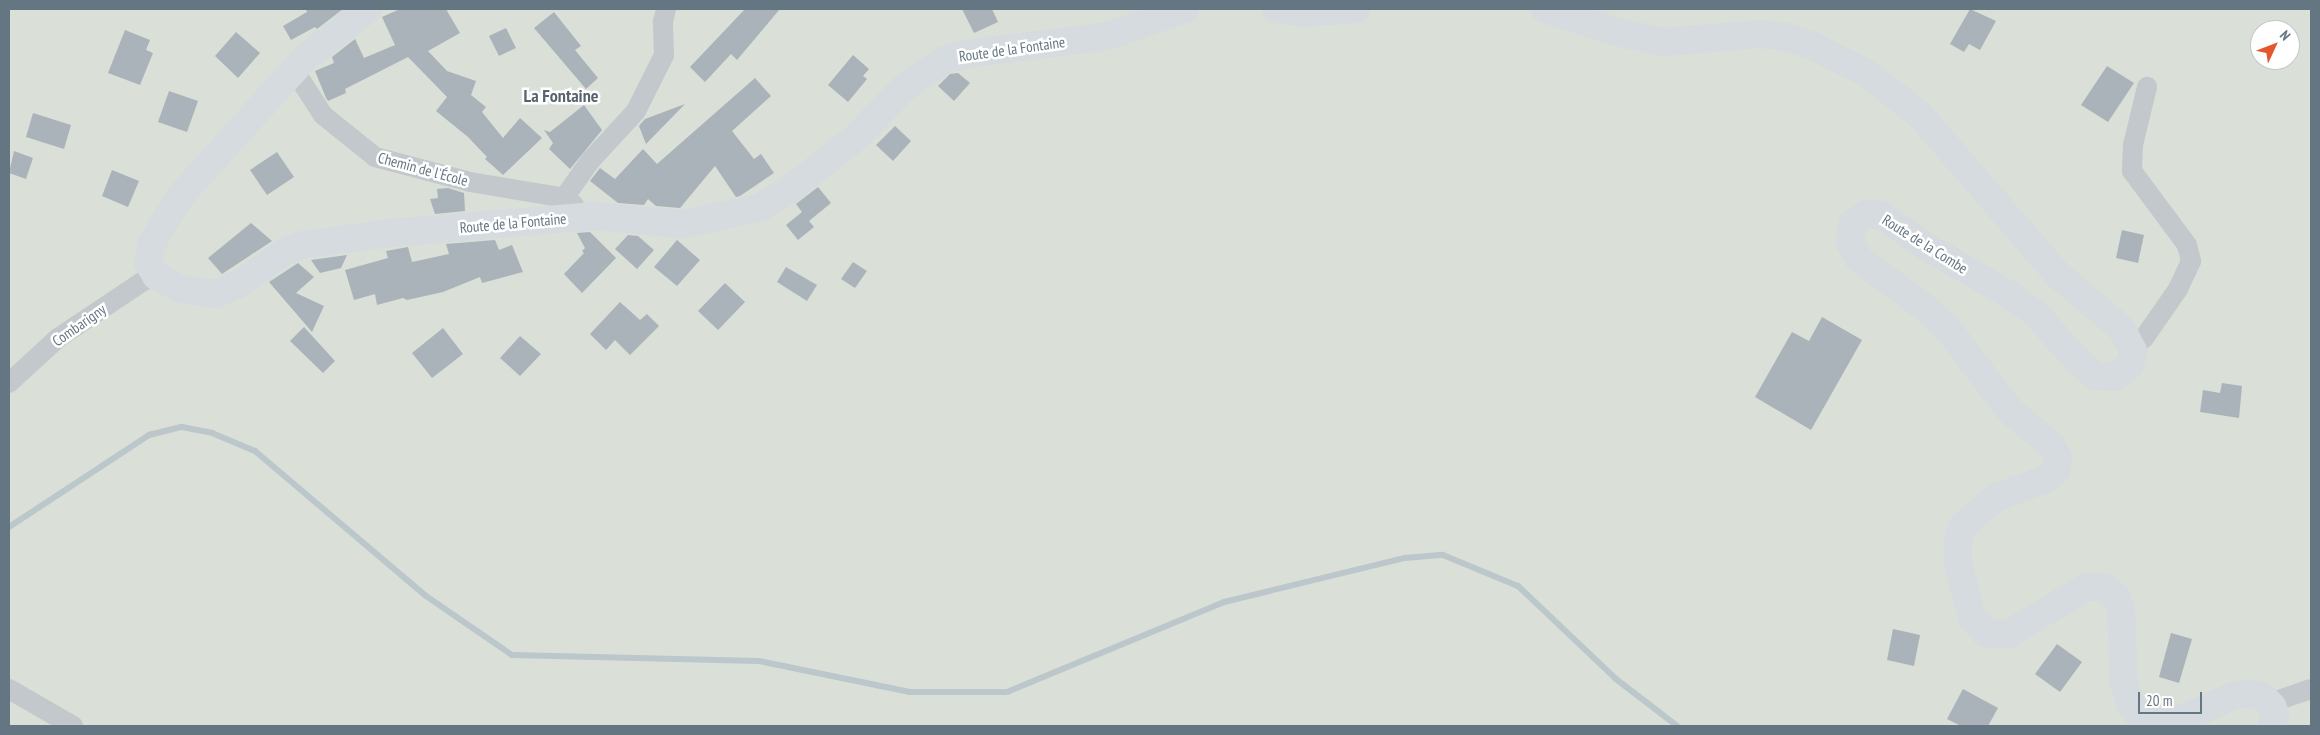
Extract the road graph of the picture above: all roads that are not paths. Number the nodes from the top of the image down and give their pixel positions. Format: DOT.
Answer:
graph roads {
  1 [pos="368,9"];
  2 [pos="666,9"];
  3 [pos="1185,9"];
  4 [pos="1275,9"];
  5 [pos="1356,9"];
  6 [pos="1545,9"];
  7 [pos="294,70"];
  8 [pos="2147,87"];
  9 [pos="571,208"];
  10 [pos="154,274"];
  11 [pos="2132,347"];
  12 [pos="9,383"];
  13 [pos="9,689"];
  14 [pos="2311,689"];
  15 [pos="2271,715"];
  16 [pos="73,726"];
  1 -- 7 [label="street"];
  2 -- 9 [label="street"];
  3 -- 9 [label="street, Route de la Fontaine"];
  4 -- 5 [label="street"];
  6 -- 11 [label="street"];
  7 -- 9 [label="street, Chemin de l'École"];
  7 -- 10 [label="street"];
  8 -- 11 [label="street"];
  9 -- 10 [label="street, Route de la Fontaine"];
  10 -- 12 [label="street, Combarigny"];
  11 -- 15 [label="street, Route de la Combe"];
  13 -- 16 [label="street"];
  14 -- 15 [label="street"];
}
